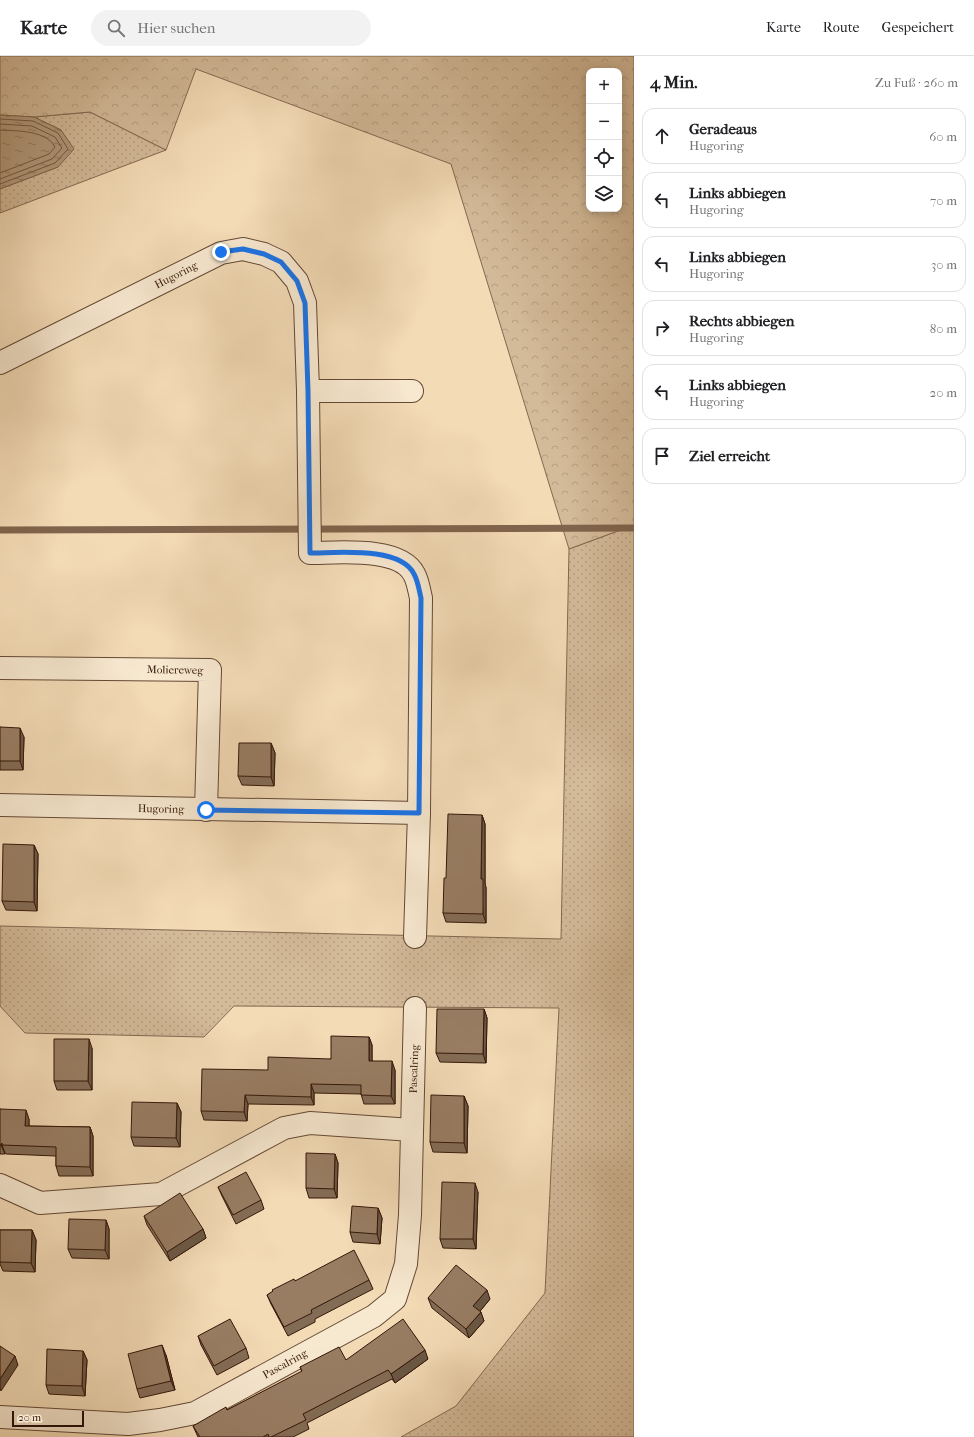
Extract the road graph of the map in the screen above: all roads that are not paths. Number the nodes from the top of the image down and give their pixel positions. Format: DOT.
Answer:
graph roads {
  1 [pos="0,363"];
  2 [pos="308,391"];
  3 [pos="412,391"];
  4 [pos="0,668"];
  5 [pos="0,805"];
  6 [pos="206,810"];
  7 [pos="419,813"];
  8 [pos="415,937"];
  9 [pos="415,1008"];
  10 [pos="412,1130"];
  11 [pos="0,1184"];
  12 [pos="0,1417"];
  1 -- 2 [label="street, Hugoring"];
  2 -- 3 [label="street"];
  2 -- 7 [label="street, Hugoring"];
  4 -- 6 [label="street, Moliereweg"];
  5 -- 6 [label="street, Hugoring"];
  6 -- 7 [label="street, Hugoring"];
  7 -- 8 [label="street"];
  9 -- 10 [label="street, Pascalring"];
  10 -- 11 [label="street"];
  10 -- 12 [label="street, Pascalring"];
}
